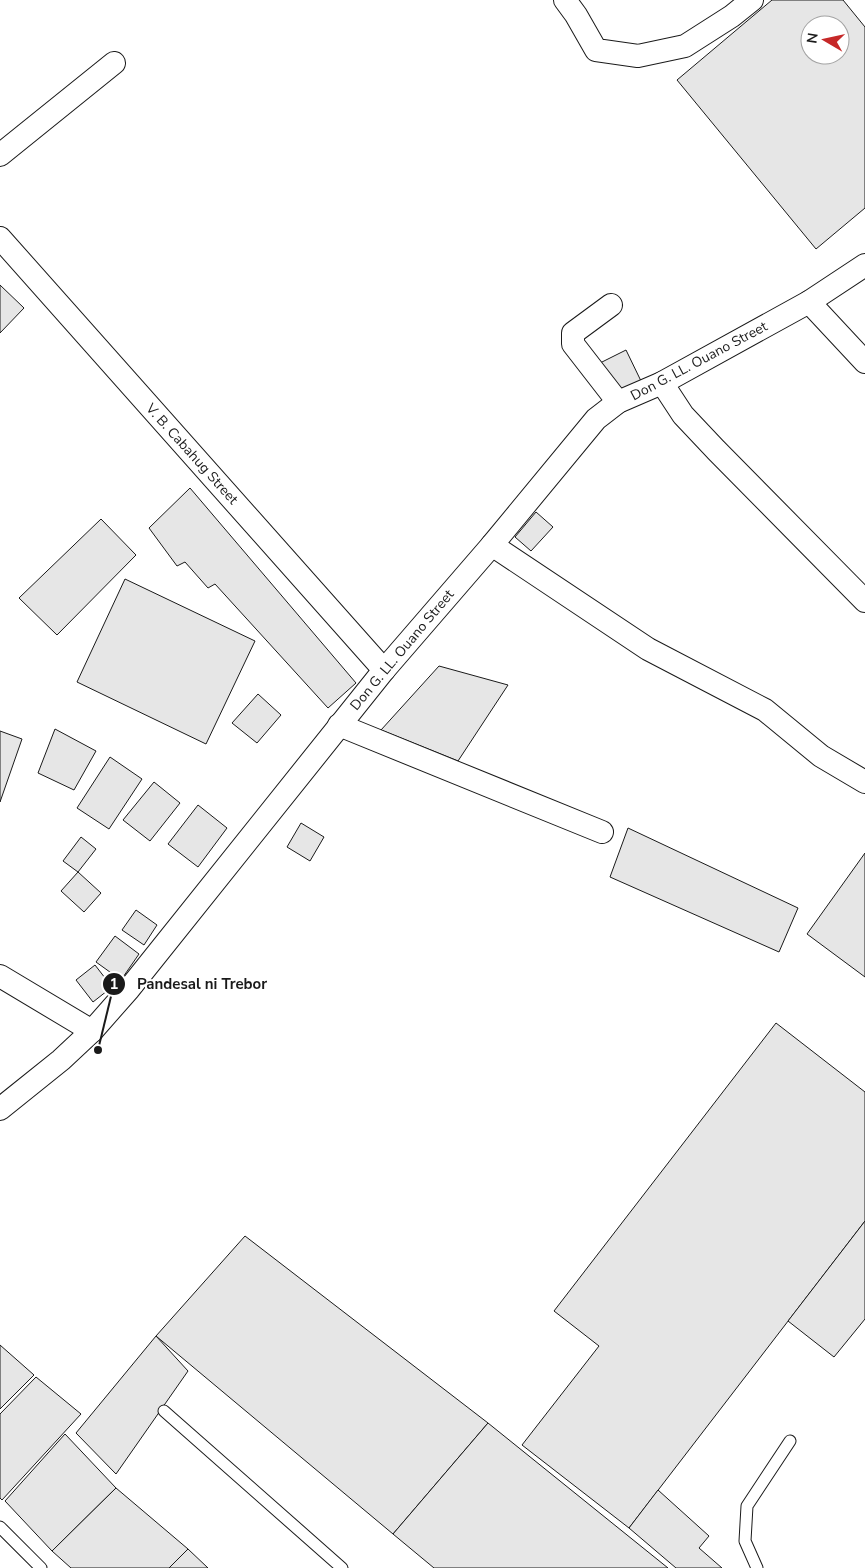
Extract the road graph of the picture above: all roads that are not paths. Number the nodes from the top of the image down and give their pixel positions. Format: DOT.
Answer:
graph roads {
  1 [pos="566,0"];
  2 [pos="752,0"];
  3 [pos="114,63"];
  4 [pos="0,155"];
  5 [pos="0,238"];
  6 [pos="865,264"];
  7 [pos="809,302"];
  8 [pos="612,305"];
  9 [pos="865,362"];
  10 [pos="662,383"];
  11 [pos="618,402"];
  12 [pos="492,545"];
  13 [pos="865,602"];
  14 [pos="384,670"];
  15 [pos="339,725"];
  16 [pos="865,782"];
  17 [pos="602,832"];
  18 [pos="0,976"];
  19 [pos="92,1031"];
  20 [pos="0,1109"];
  21 [pos="164,1412"];
  22 [pos="790,1440"];
  23 [pos="0,1527"];
  24 [pos="40,1568"];
  25 [pos="342,1568"];
  26 [pos="757,1568"];
  1 -- 2 [label="street"];
  3 -- 4 [label="street"];
  5 -- 14 [label="street, V. B. Cabahug Street"];
  6 -- 7 [label="street, Don G. LL. Ouano Street"];
  7 -- 9 [label="street"];
  7 -- 10 [label="street, Don G. LL. Ouano Street"];
  8 -- 11 [label="street"];
  10 -- 11 [label="street, Don G. LL. Ouano Street"];
  10 -- 13 [label="street"];
  11 -- 12 [label="street, Don G. LL. Ouano Street"];
  12 -- 14 [label="street, Don G. LL. Ouano Street"];
  12 -- 16 [label="street"];
  14 -- 15 [label="street, Don G. LL. Ouano Street"];
  15 -- 17 [label="street"];
  15 -- 19 [label="street, Don G. LL. Ouano Street"];
  18 -- 19 [label="street"];
  19 -- 20 [label="street, Don G. LL. Ouano Street"];
  21 -- 25 [label="lane"];
  22 -- 26 [label="lane"];
  23 -- 24 [label="lane"];
}
